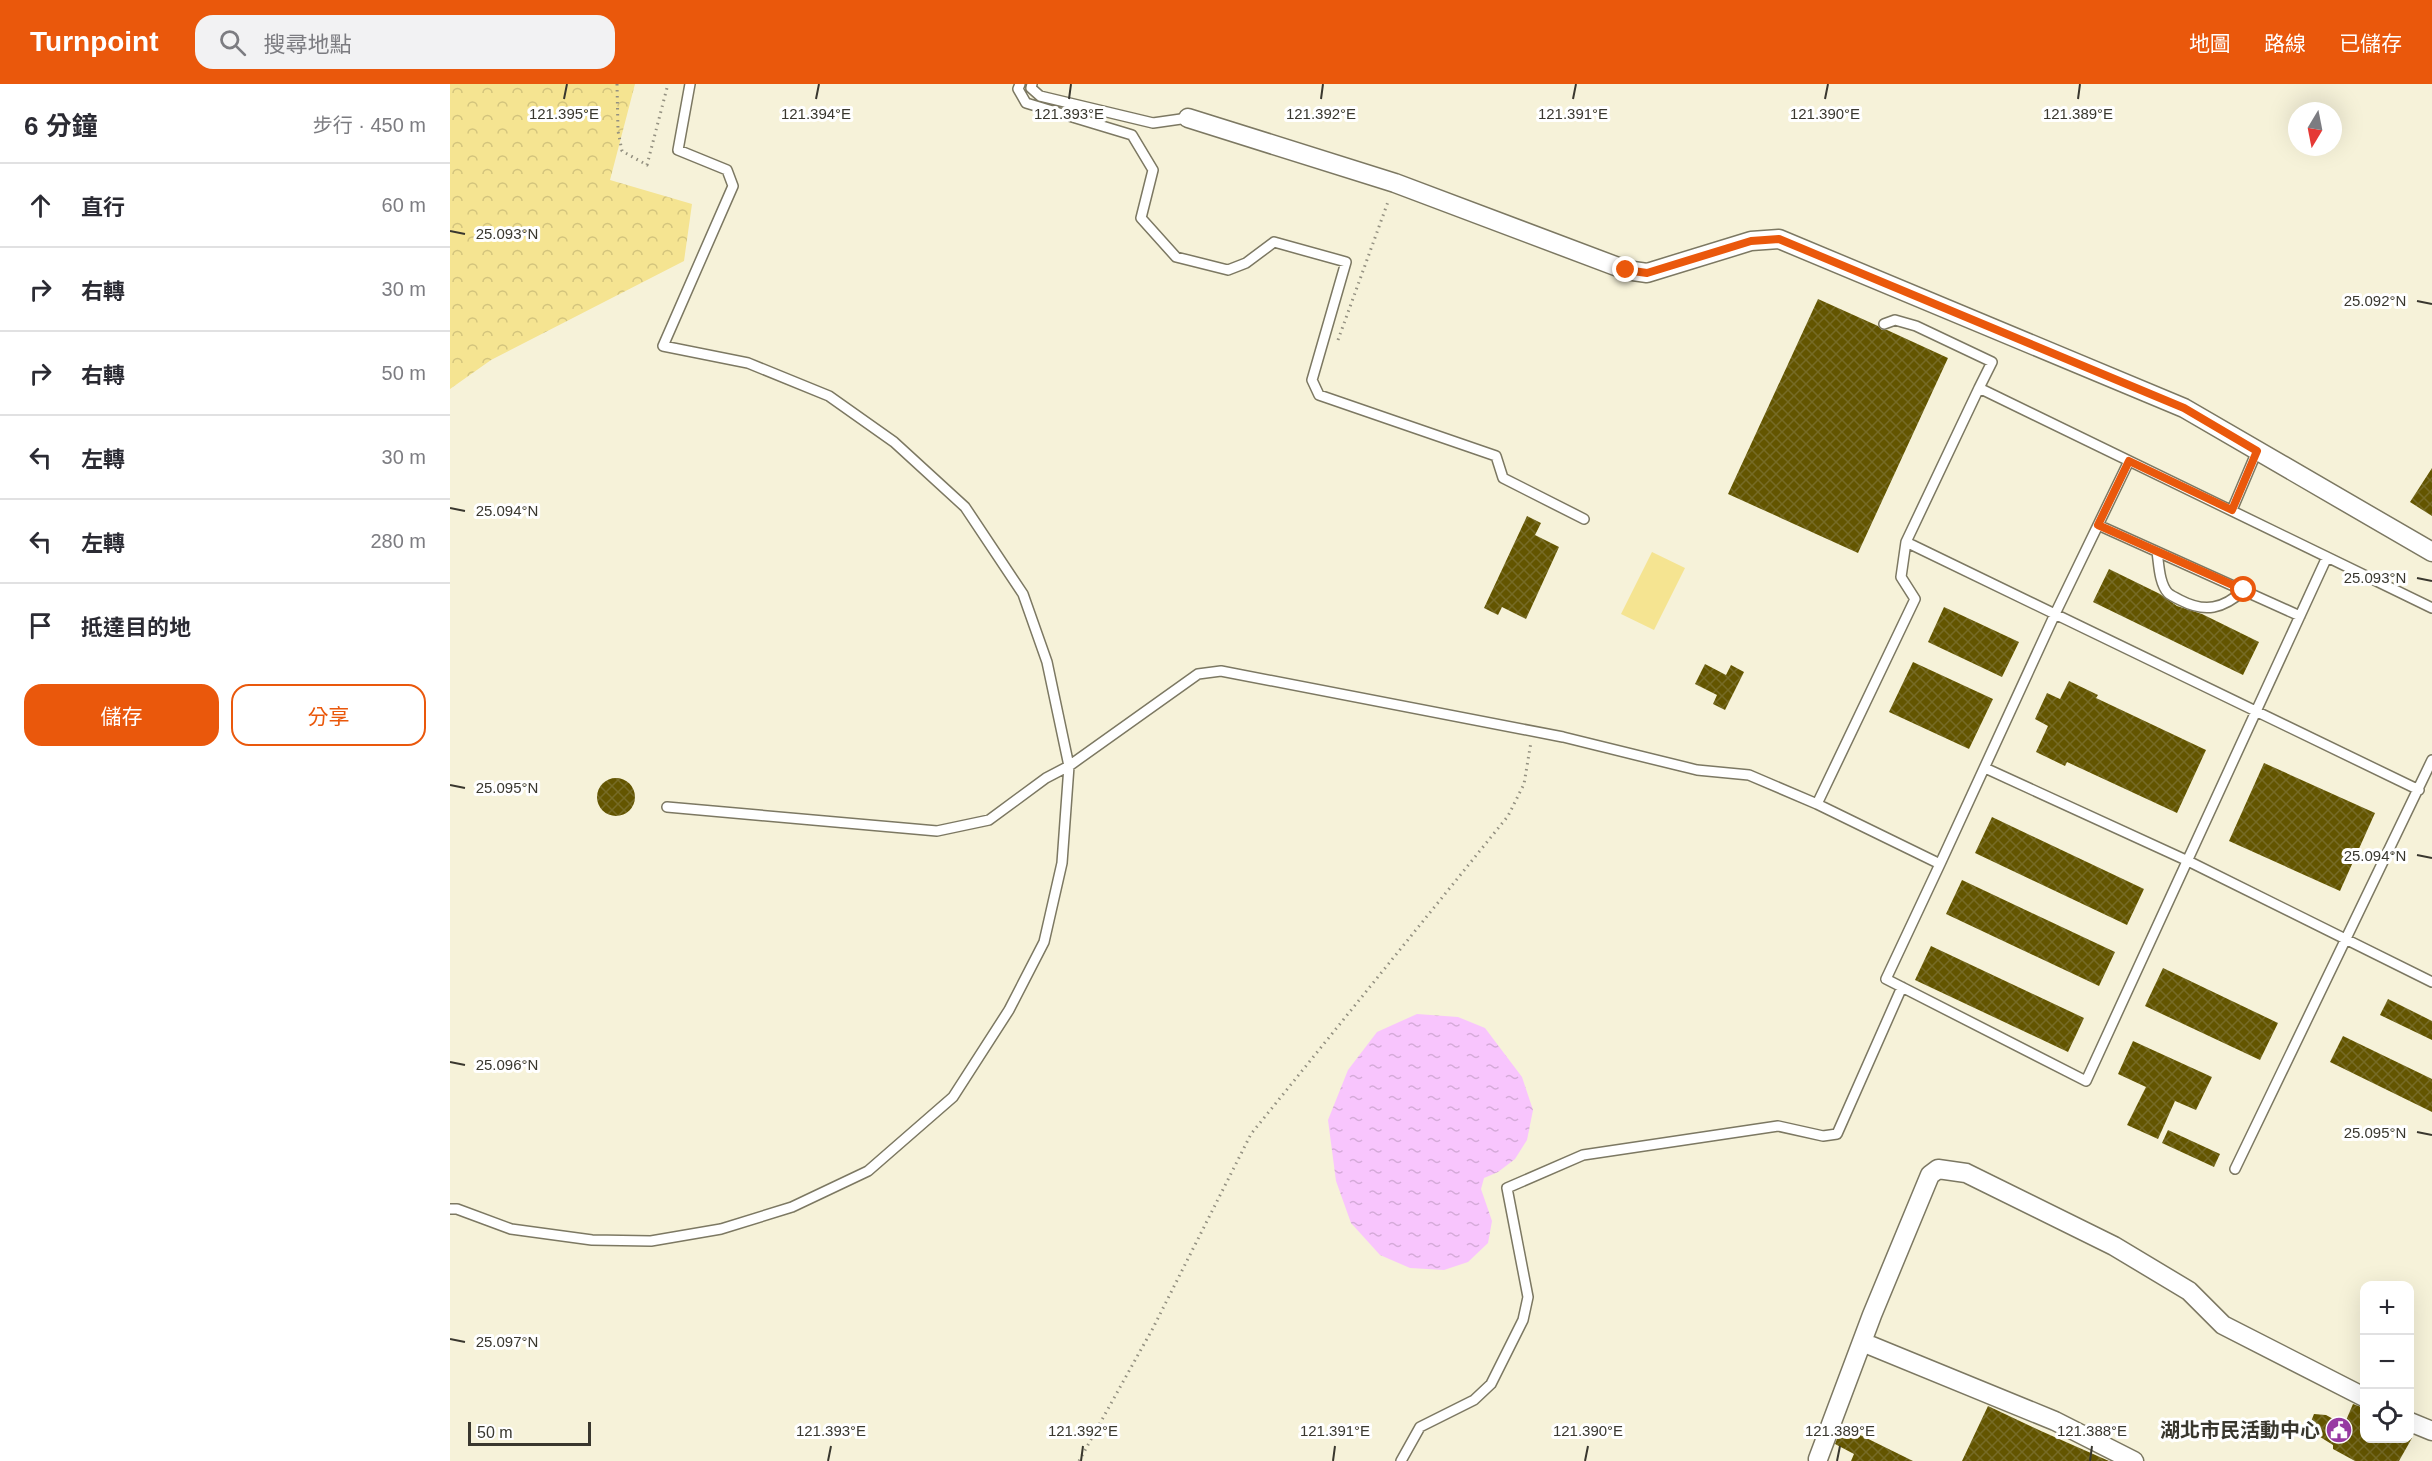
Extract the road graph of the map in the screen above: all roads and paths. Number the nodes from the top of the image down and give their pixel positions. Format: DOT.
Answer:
graph roads {
  1 [pos="617,84"];
  2 [pos="668,84"];
  3 [pos="690,84"];
  4 [pos="1020,84"];
  5 [pos="1032,84"];
  6 [pos="1188,118"];
  7 [pos="1395,183"];
  8 [pos="1884,324"];
  9 [pos="1337,342"];
  10 [pos="1979,388"];
  11 [pos="2257,451"];
  12 [pos="2129,461"];
  13 [pos="2232,510"];
  14 [pos="1584,519"];
  15 [pos="2098,525"];
  16 [pos="1906,542"];
  17 [pos="2157,552"];
  18 [pos="2432,552"];
  19 [pos="2327,557"];
  20 [pos="2244,590"];
  21 [pos="2432,608"];
  22 [pos="2055,614"];
  23 [pos="2300,616"];
  24 [pos="2256,711"];
  25 [pos="1533,732"];
  26 [pos="2432,760"];
  27 [pos="1069,766"];
  28 [pos="1984,768"];
  29 [pos="2419,790"];
  30 [pos="1817,804"];
  31 [pos="667,807"];
  32 [pos="2188,861"];
  33 [pos="1940,864"];
  34 [pos="2347,940"];
  35 [pos="2432,982"];
  36 [pos="1902,987"];
  37 [pos="2235,1169"];
  38 [pos="450,1209"];
  39 [pos="1862,1342"];
  40 [pos="2360,1395"];
  41 [pos="2414,1424"];
  42 [pos="2432,1431"];
  43 [pos="1819,1460"];
  44 [pos="1079,1461"];
  45 [pos="1401,1461"];
  46 [pos="2134,1461"];
  1 -- 2 [label="path"];
  3 -- 27 [label="lane"];
  4 -- 14 [label="lane"];
  5 -- 6 [label="lane"];
  6 -- 7 [label="street"];
  7 -- 9 [label="path"];
  7 -- 11 [label="street"];
  8 -- 10 [label="lane"];
  10 -- 12 [label="lane"];
  10 -- 16 [label="lane"];
  11 -- 13 [label="lane"];
  11 -- 18 [label="street"];
  12 -- 13 [label="lane"];
  12 -- 15 [label="lane"];
  13 -- 19 [label="lane"];
  15 -- 17 [label="lane"];
  15 -- 22 [label="lane"];
  16 -- 22 [label="lane"];
  16 -- 30 [label="lane"];
  17 -- 20 [label="lane"];
  17 -- 20 [label="lane"];
  19 -- 21 [label="lane"];
  19 -- 23 [label="lane"];
  20 -- 23 [label="lane"];
  22 -- 24 [label="lane"];
  22 -- 28 [label="lane"];
  23 -- 24 [label="lane"];
  24 -- 29 [label="lane"];
  24 -- 32 [label="lane"];
  25 -- 27 [label="lane"];
  25 -- 30 [label="lane"];
  25 -- 44 [label="path"];
  26 -- 29 [label="lane"];
  27 -- 31 [label="lane"];
  27 -- 38 [label="lane"];
  28 -- 32 [label="lane"];
  28 -- 33 [label="lane"];
  29 -- 34 [label="lane"];
  30 -- 33 [label="lane"];
  32 -- 34 [label="lane"];
  32 -- 36 [label="lane"];
  33 -- 36 [label="lane"];
  34 -- 35 [label="lane"];
  34 -- 37 [label="lane"];
  36 -- 45 [label="lane"];
  39 -- 40 [label="street"];
  39 -- 43 [label="street"];
  39 -- 46 [label="street"];
  41 -- 42 [label="street"];
}
